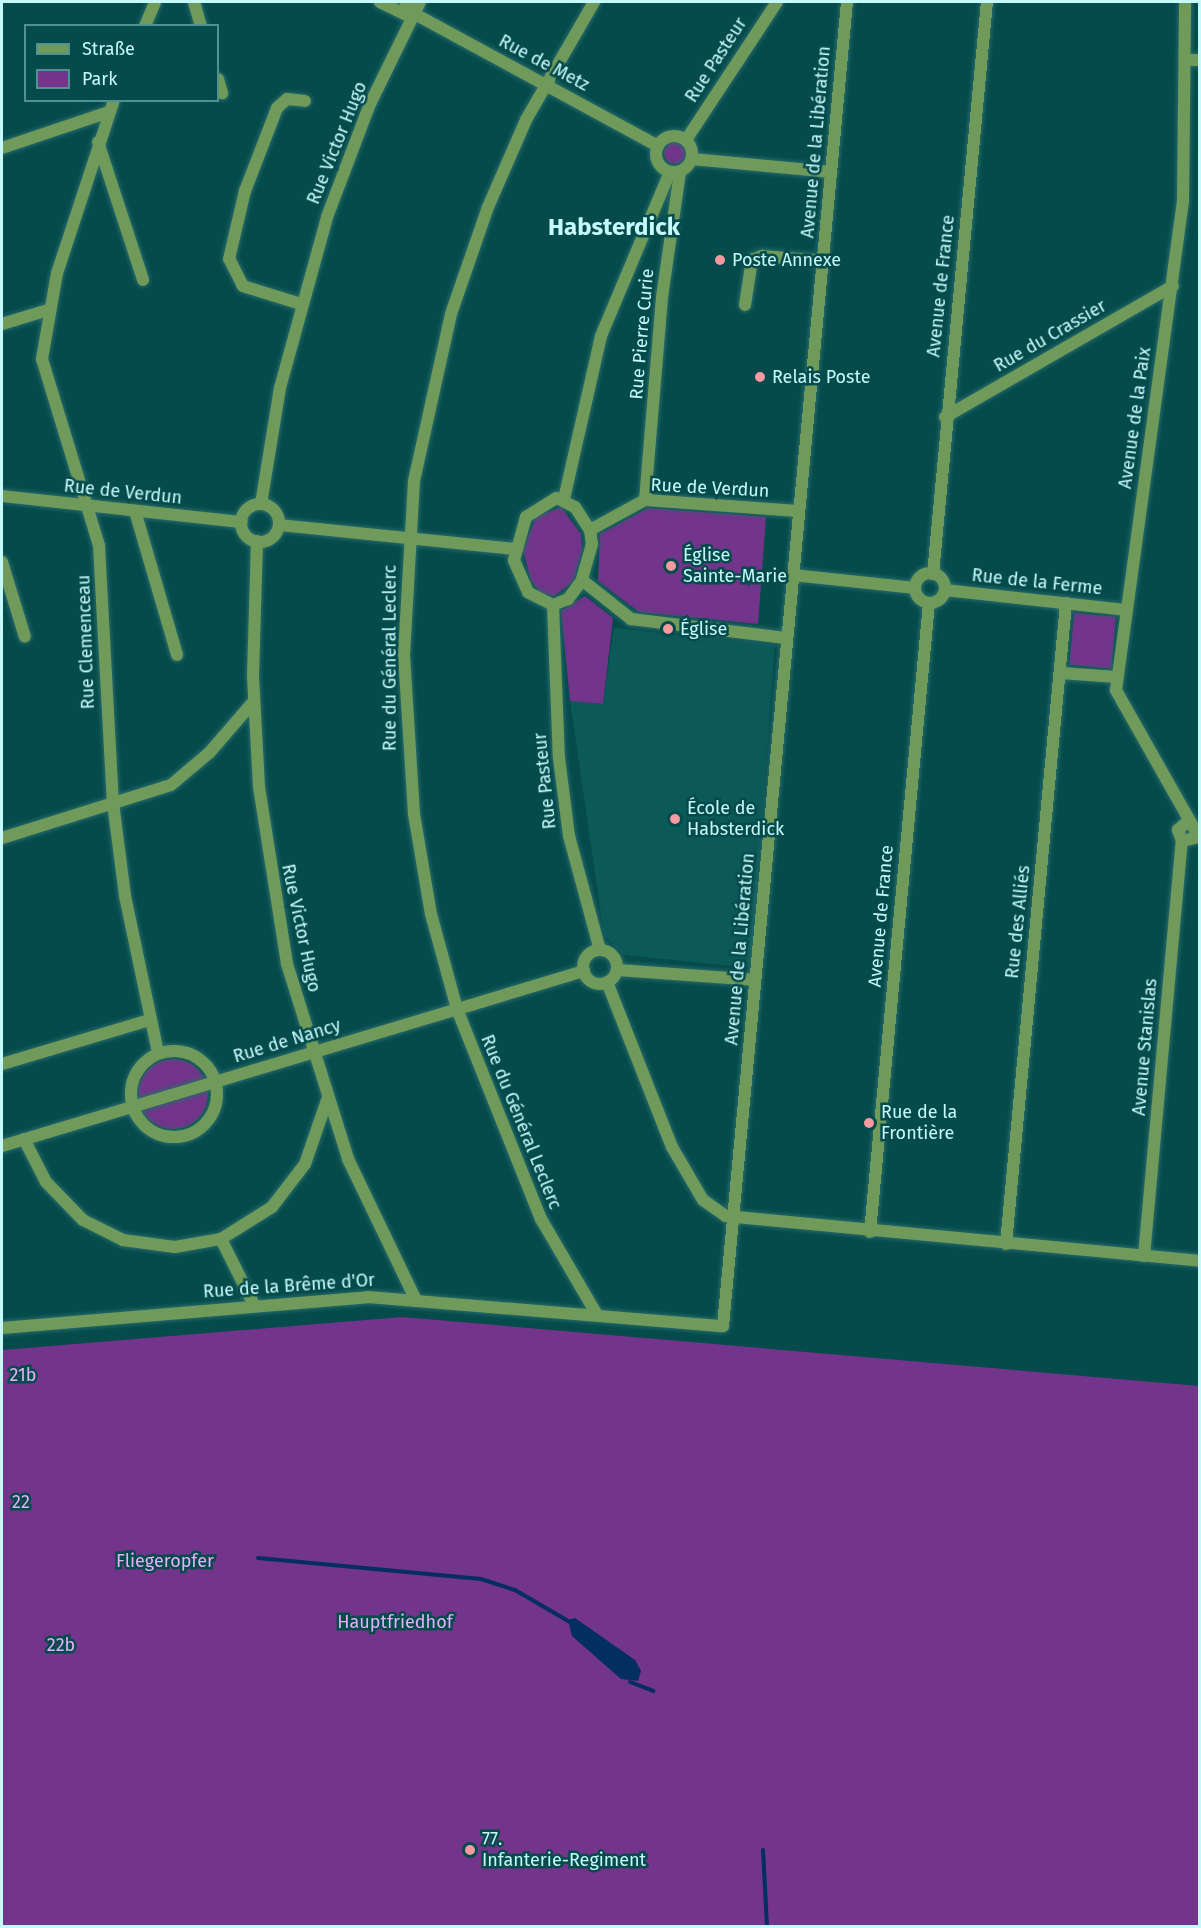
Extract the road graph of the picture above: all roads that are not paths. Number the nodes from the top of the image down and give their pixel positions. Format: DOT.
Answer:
graph roads {
  1 [pos="155,2"];
  2 [pos="194,2"];
  3 [pos="380,2"];
  4 [pos="405,2"];
  5 [pos="594,2"];
  6 [pos="777,2"];
  7 [pos="847,2"];
  8 [pos="987,2"];
  9 [pos="1185,2"];
  10 [pos="417,7"];
  11 [pos="146,24"];
  12 [pos="200,24"];
  13 [pos="1186,60"];
  14 [pos="1200,60"];
  15 [pos="219,82"];
  16 [pos="544,86"];
  17 [pos="222,93"];
  18 [pos="305,101"];
  19 [pos="111,106"];
  20 [pos="686,141"];
  21 [pos="98,142"];
  22 [pos="658,146"];
  23 [pos="2,148"];
  24 [pos="692,159"];
  25 [pos="675,172"];
  26 [pos="831,172"];
  27 [pos="824,261"];
  28 [pos="143,280"];
  29 [pos="1173,286"];
  30 [pos="301,304"];
  31 [pos="745,305"];
  32 [pos="48,310"];
  33 [pos="2,324"];
  34 [pos="945,417"];
  35 [pos="2,496"];
  36 [pos="564,499"];
  37 [pos="645,500"];
  38 [pos="261,504"];
  39 [pos="84,506"];
  40 [pos="135,511"];
  41 [pos="799,511"];
  42 [pos="242,522"];
  43 [pos="279,525"];
  44 [pos="590,530"];
  45 [pos="409,538"];
  46 [pos="257,541"];
  47 [pos="514,549"];
  48 [pos="2,562"];
  49 [pos="933,574"];
  50 [pos="793,575"];
  51 [pos="582,580"];
  52 [pos="915,588"];
  53 [pos="945,590"];
  54 [pos="929,603"];
  55 [pos="1066,603"];
  56 [pos="553,605"];
  57 [pos="1125,610"];
  58 [pos="25,637"];
  59 [pos="786,638"];
  60 [pos="177,655"];
  61 [pos="1060,673"];
  62 [pos="1117,677"];
  63 [pos="254,701"];
  64 [pos="113,803"];
  65 [pos="1189,820"];
  66 [pos="2,838"];
  67 [pos="1199,838"];
  68 [pos="1182,841"];
  69 [pos="600,950"];
  70 [pos="617,970"];
  71 [pos="584,971"];
  72 [pos="755,980"];
  73 [pos="607,982"];
  74 [pos="457,1009"];
  75 [pos="150,1020"];
  76 [pos="312,1052"];
  77 [pos="158,1053"];
  78 [pos="2,1064"];
  79 [pos="216,1082"];
  80 [pos="327,1100"];
  81 [pos="132,1106"];
  82 [pos="24,1139"];
  83 [pos="2,1146"];
  84 [pos="734,1218"];
  85 [pos="870,1232"];
  86 [pos="221,1239"];
  87 [pos="1006,1244"];
  88 [pos="1144,1256"];
  89 [pos="1200,1261"];
  90 [pos="417,1300"];
  91 [pos="254,1305"];
  92 [pos="596,1313"];
  93 [pos="723,1326"];
  94 [pos="2,1328"];
  1 -- 11 [label="street"];
  2 -- 12 [label="street"];
  3 -- 10 [label="street, Rue de Metz"];
  4 -- 10 [label="street, Rue de Metz"];
  5 -- 16 [label="street, Rue du Général Leclerc"];
  6 -- 20 [label="street, Rue Pasteur"];
  7 -- 26 [label="street, Avenue de la Libération"];
  8 -- 34 [label="street, Avenue de France"];
  9 -- 13 [label="street, Avenue de la Paix"];
  10 -- 16 [label="street, Rue de Metz"];
  10 -- 30 [label="street, Rue Victor Hugo"];
  13 -- 14 [label="street"];
  13 -- 29 [label="street, Avenue de la Paix"];
  15 -- 17 [label="street"];
  16 -- 22 [label="street, Rue de Metz"];
  16 -- 45 [label="street, Rue du Général Leclerc"];
  18 -- 30 [label="street"];
  19 -- 21 [label="street, Rue Clemenceau"];
  19 -- 23 [label="street"];
  20 -- 22 [label="street"];
  20 -- 24 [label="street"];
  21 -- 28 [label="street"];
  21 -- 32 [label="street, Rue Clemenceau"];
  22 -- 25 [label="street"];
  24 -- 25 [label="street"];
  24 -- 26 [label="street"];
  25 -- 36 [label="street"];
  25 -- 37 [label="street, Rue Pierre Curie"];
  26 -- 27 [label="street, Avenue de la Libération"];
  27 -- 31 [label="street"];
  27 -- 41 [label="street, Avenue de la Libération"];
  29 -- 34 [label="street, Rue du Crassier"];
  29 -- 57 [label="street, Avenue de la Paix"];
  30 -- 38 [label="street, Rue Victor Hugo"];
  32 -- 33 [label="street"];
  32 -- 39 [label="street, Rue Clemenceau"];
  34 -- 49 [label="street, Avenue de France"];
  35 -- 39 [label="street, Rue de Verdun"];
  36 -- 44 [label="street"];
  36 -- 47 [label="street"];
  37 -- 41 [label="street, Rue de Verdun"];
  37 -- 44 [label="street, Rue de Verdun"];
  38 -- 42 [label="street"];
  38 -- 43 [label="street"];
  39 -- 40 [label="street, Rue de Verdun"];
  39 -- 64 [label="street, Rue Clemenceau"];
  40 -- 42 [label="street, Rue de Verdun"];
  40 -- 60 [label="street"];
  41 -- 50 [label="street, Avenue de la Libération"];
  42 -- 46 [label="street"];
  43 -- 45 [label="street"];
  43 -- 46 [label="street"];
  44 -- 51 [label="street"];
  45 -- 47 [label="street"];
  45 -- 74 [label="street, Rue du Général Leclerc"];
  46 -- 63 [label="street, Rue Victor Hugo"];
  47 -- 56 [label="street"];
  48 -- 58 [label="street"];
  49 -- 52 [label="street"];
  49 -- 53 [label="street"];
  50 -- 52 [label="street"];
  50 -- 59 [label="street, Avenue de la Libération"];
  51 -- 56 [label="street"];
  51 -- 59 [label="street"];
  52 -- 54 [label="street"];
  53 -- 54 [label="street"];
  53 -- 55 [label="street, Rue de la Ferme"];
  54 -- 85 [label="street, Avenue de France"];
  55 -- 57 [label="street, Rue de la Ferme"];
  55 -- 61 [label="street, Rue des Alliés"];
  56 -- 69 [label="street, Rue Pasteur"];
  57 -- 62 [label="street, Avenue de la Paix"];
  59 -- 72 [label="street, Avenue de la Libération"];
  61 -- 62 [label="street"];
  61 -- 87 [label="street, Rue des Alliés"];
  62 -- 65 [label="street, Avenue de la Paix"];
  63 -- 64 [label="street"];
  63 -- 76 [label="street, Rue Victor Hugo"];
  64 -- 66 [label="street"];
  64 -- 75 [label="street, Rue Clemenceau"];
  65 -- 67 [label="street, Avenue de la Paix"];
  65 -- 68 [label="street"];
  67 -- 68 [label="street, Avenue de la Paix"];
  68 -- 88 [label="street, Avenue Stanislas"];
  69 -- 70 [label="street"];
  69 -- 71 [label="street"];
  70 -- 72 [label="street"];
  70 -- 73 [label="street"];
  71 -- 73 [label="street"];
  71 -- 74 [label="street, Rue de Nancy"];
  72 -- 84 [label="street, Avenue de la Libération"];
  73 -- 84 [label="street"];
  74 -- 76 [label="street, Rue de Nancy"];
  74 -- 92 [label="street, Rue du Général Leclerc"];
  75 -- 77 [label="street, Rue Clemenceau"];
  75 -- 78 [label="street"];
  76 -- 79 [label="street, Rue de Nancy"];
  76 -- 80 [label="street, Rue Victor Hugo"];
  77 -- 79 [label="street"];
  77 -- 81 [label="street"];
  79 -- 81 [label="street, Rue de Nancy"];
  79 -- 81 [label="street"];
  80 -- 86 [label="street"];
  80 -- 90 [label="street, Rue Victor Hugo"];
  81 -- 82 [label="street, Rue de Nancy"];
  82 -- 83 [label="street, Rue de Nancy"];
  82 -- 86 [label="street"];
  84 -- 85 [label="street"];
  84 -- 93 [label="street, Avenue de la Libération"];
  85 -- 87 [label="street"];
  86 -- 91 [label="street"];
  87 -- 88 [label="street"];
  88 -- 89 [label="street"];
  90 -- 91 [label="street, Rue de la Brême d'Or"];
  90 -- 92 [label="street, Rue de la Brême d'Or"];
  91 -- 94 [label="street, Rue de la Brême d'Or"];
  92 -- 93 [label="street, Rue de la Brême d'Or"];
}
